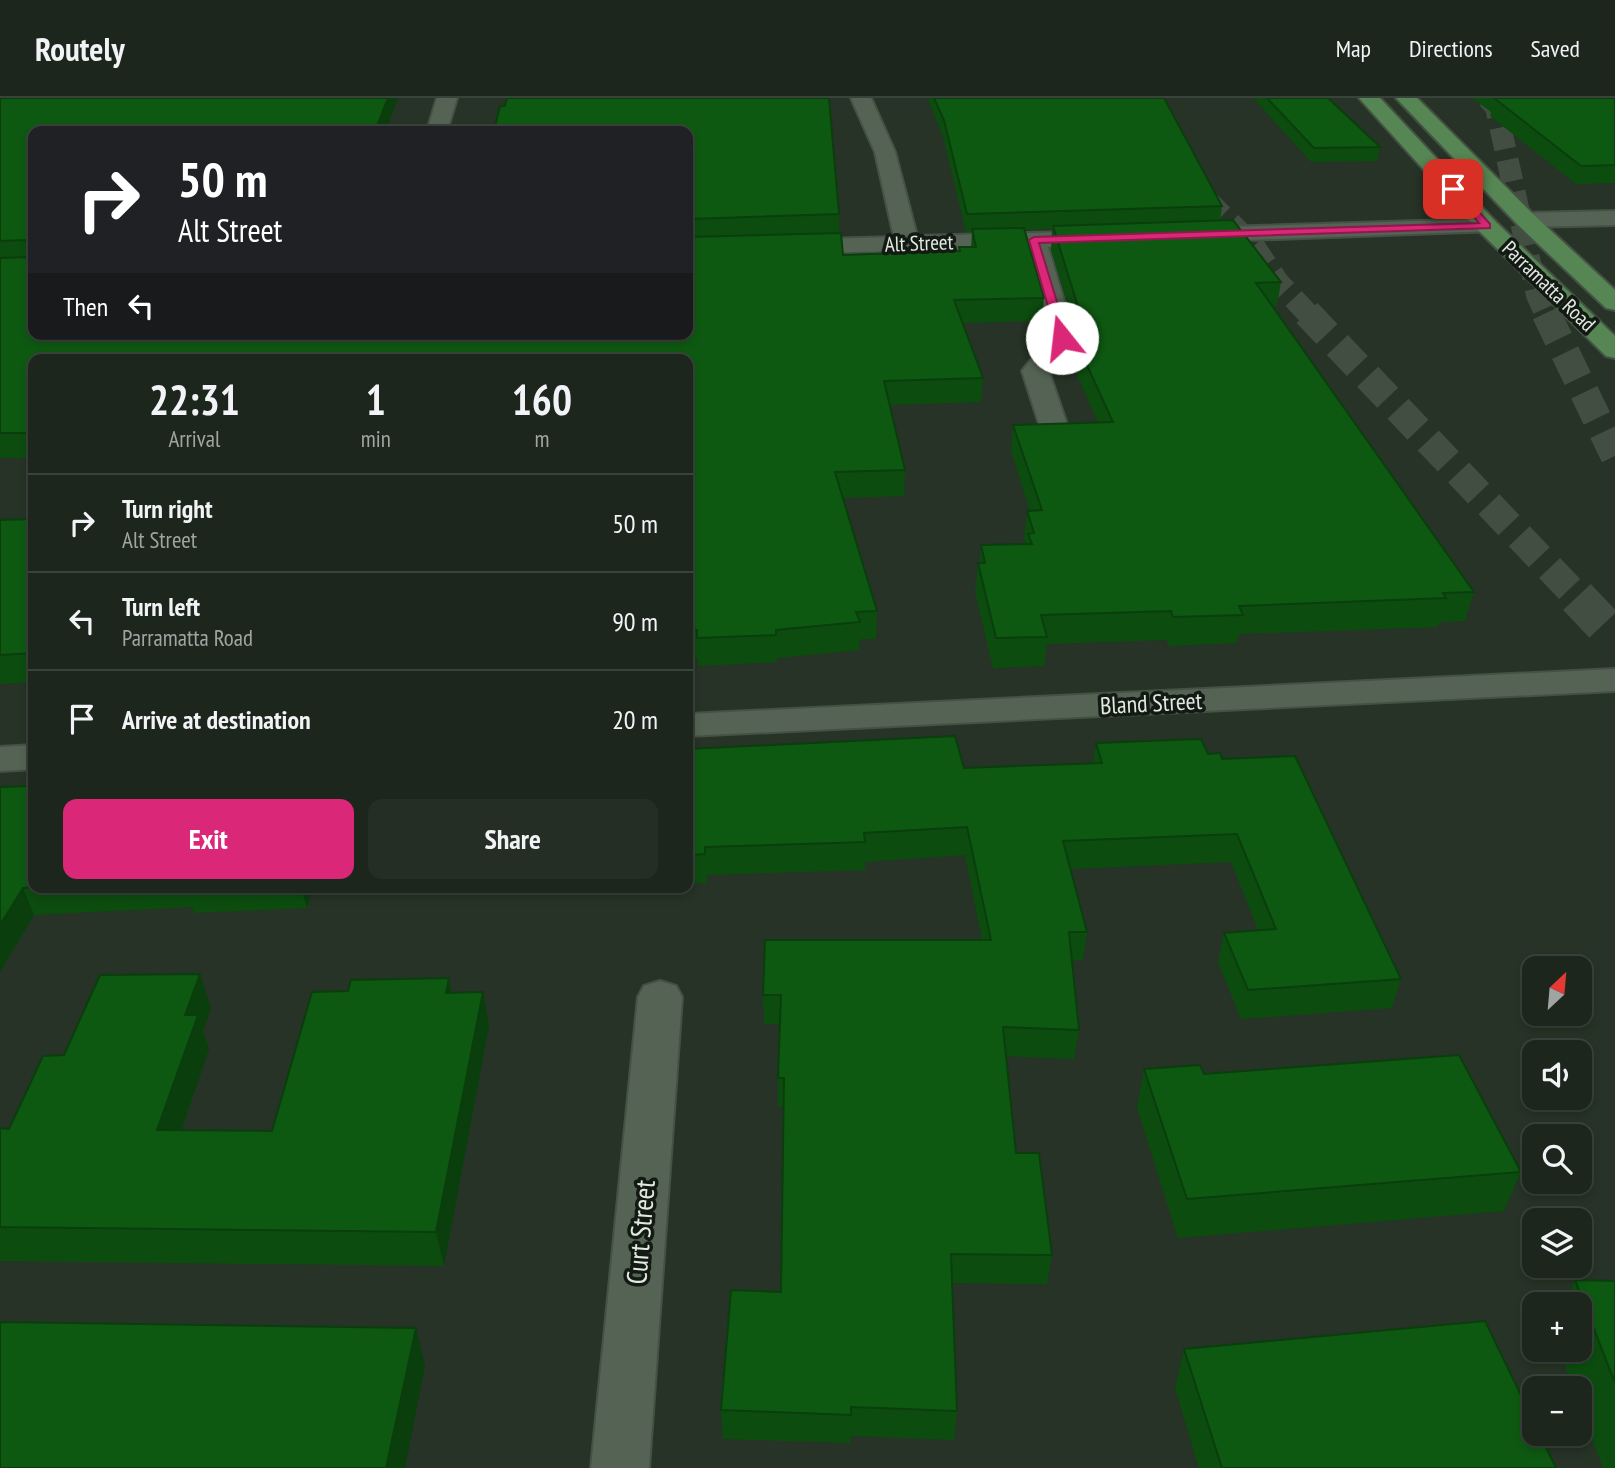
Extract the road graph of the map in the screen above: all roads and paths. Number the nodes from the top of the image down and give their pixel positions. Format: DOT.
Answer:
graph roads {
  1 [pos="447,98"];
  2 [pos="861,98"];
  3 [pos="1369,98"];
  4 [pos="1406,98"];
  5 [pos="439,126"];
  6 [pos="1615,218"];
  7 [pos="1526,220"];
  8 [pos="1487,226"];
  9 [pos="1170,236"];
  10 [pos="1129,237"];
  11 [pos="1034,240"];
  12 [pos="904,244"];
  13 [pos="693,250"];
  14 [pos="1615,303"];
  15 [pos="1615,350"];
  16 [pos="1056,433"];
  17 [pos="1615,680"];
  18 [pos="693,725"];
  19 [pos="28,757"];
  20 [pos="0,758"];
  21 [pos="660,997"];
  22 [pos="620,1468"];
  1 -- 5 [label="street"];
  2 -- 12 [label="street"];
  3 -- 8 [label="main road, Parramatta Road"];
  4 -- 7 [label="main road, Parramatta Road"];
  6 -- 7 [label="street"];
  7 -- 14 [label="main road, Parramatta Road"];
  8 -- 9 [label="street"];
  8 -- 15 [label="main road, Parramatta Road"];
  10 -- 11 [label="street, Alt Street"];
  11 -- 12 [label="street, Alt Street"];
  11 -- 16 [label="street"];
  12 -- 13 [label="street, Alt Street"];
  17 -- 18 [label="street, Bland Street"];
  19 -- 20 [label="street"];
  21 -- 22 [label="street, Curt Street"];
}
